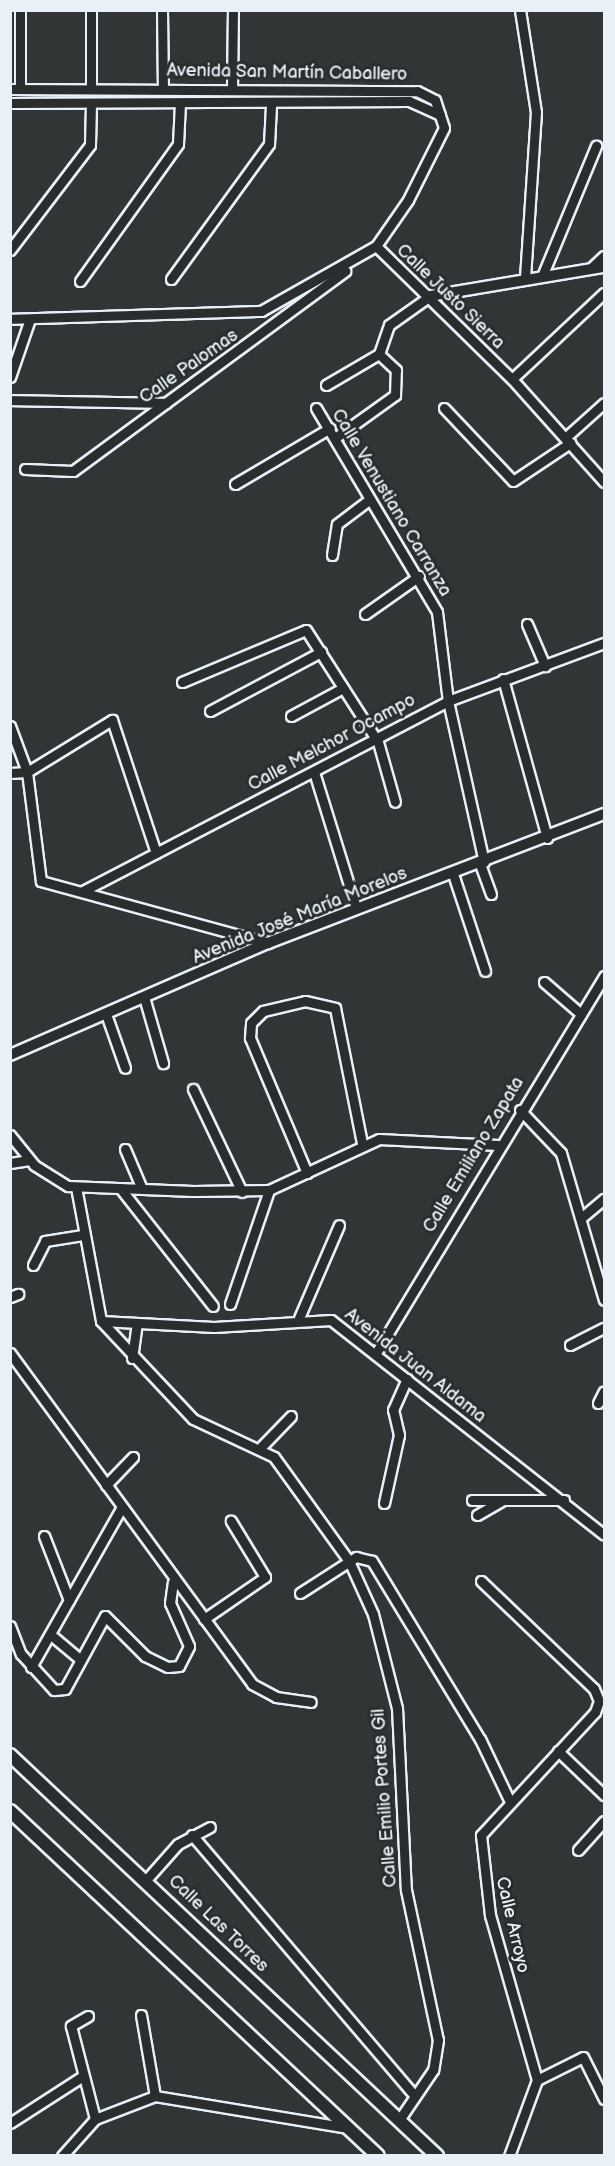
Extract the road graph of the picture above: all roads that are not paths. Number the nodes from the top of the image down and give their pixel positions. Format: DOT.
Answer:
graph roads {
  1 [pos="20,10"];
  2 [pos="91,10"];
  3 [pos="162,10"];
  4 [pos="232,10"];
  5 [pos="519,10"];
  6 [pos="91,88"];
  7 [pos="163,88"];
  8 [pos="232,88"];
  9 [pos="15,89"];
  10 [pos="10,103"];
  11 [pos="180,103"];
  12 [pos="91,104"];
  13 [pos="271,105"];
  14 [pos="440,115"];
  15 [pos="596,147"];
  16 [pos="376,246"];
  17 [pos="10,250"];
  18 [pos="604,256"];
  19 [pos="360,259"];
  20 [pos="592,267"];
  21 [pos="604,267"];
  22 [pos="543,274"];
  23 [pos="525,278"];
  24 [pos="171,279"];
  25 [pos="80,281"];
  26 [pos="604,293"];
  27 [pos="429,296"];
  28 [pos="10,319"];
  29 [pos="30,319"];
  30 [pos="379,354"];
  31 [pos="10,376"];
  32 [pos="512,379"];
  33 [pos="326,385"];
  34 [pos="10,400"];
  35 [pos="166,403"];
  36 [pos="604,403"];
  37 [pos="316,408"];
  38 [pos="444,408"];
  39 [pos="330,428"];
  40 [pos="335,438"];
  41 [pos="567,440"];
  42 [pos="25,469"];
  43 [pos="604,482"];
  44 [pos="235,484"];
  45 [pos="369,500"];
  46 [pos="332,555"];
  47 [pos="420,576"];
  48 [pos="365,614"];
  49 [pos="527,624"];
  50 [pos="604,643"];
  51 [pos="321,652"];
  52 [pos="545,666"];
  53 [pos="503,679"];
  54 [pos="182,682"];
  55 [pos="343,688"];
  56 [pos="448,701"];
  57 [pos="210,711"];
  58 [pos="291,716"];
  59 [pos="14,728"];
  60 [pos="375,738"];
  61 [pos="27,772"];
  62 [pos="314,772"];
  63 [pos="10,773"];
  64 [pos="395,802"];
  65 [pos="604,814"];
  66 [pos="547,838"];
  67 [pos="156,853"];
  68 [pos="482,863"];
  69 [pos="453,873"];
  70 [pos="83,891"];
  71 [pos="491,894"];
  72 [pos="356,908"];
  73 [pos="268,943"];
  74 [pos="485,971"];
  75 [pos="604,980"];
  76 [pos="544,982"];
  77 [pos="144,997"];
  78 [pos="106,1014"];
  79 [pos="581,1014"];
  80 [pos="10,1055"];
  81 [pos="163,1063"];
  82 [pos="125,1068"];
  83 [pos="193,1089"];
  84 [pos="520,1110"];
  85 [pos="10,1135"];
  86 [pos="362,1143"];
  87 [pos="498,1145"];
  88 [pos="126,1149"];
  89 [pos="28,1160"];
  90 [pos="10,1163"];
  91 [pos="307,1173"];
  92 [pos="76,1187"];
  93 [pos="120,1188"];
  94 [pos="142,1189"];
  95 [pos="269,1190"];
  96 [pos="242,1192"];
  97 [pos="604,1199"];
  98 [pos="581,1218"];
  99 [pos="339,1225"];
  100 [pos="83,1235"];
  101 [pos="33,1265"];
  102 [pos="604,1300"];
  103 [pos="230,1304"];
  104 [pos="213,1306"];
  105 [pos="298,1318"];
  106 [pos="101,1321"];
  107 [pos="137,1324"];
  108 [pos="604,1328"];
  109 [pos="570,1345"];
  110 [pos="10,1353"];
  111 [pos="376,1353"];
  112 [pos="132,1358"];
  113 [pos="407,1379"];
  114 [pos="604,1391"];
  115 [pos="598,1403"];
  116 [pos="291,1416"];
  117 [pos="261,1447"];
  118 [pos="133,1457"];
  119 [pos="106,1485"];
  120 [pos="472,1500"];
  121 [pos="504,1500"];
  122 [pos="564,1500"];
  123 [pos="384,1503"];
  124 [pos="122,1507"];
  125 [pos="477,1515"];
  126 [pos="231,1521"];
  127 [pos="604,1535"];
  128 [pos="44,1536"];
  129 [pos="350,1561"];
  130 [pos="481,1581"];
  131 [pos="173,1582"];
  132 [pos="300,1593"];
  133 [pos="69,1599"];
  134 [pos="204,1619"];
  135 [pos="10,1626"];
  136 [pos="51,1635"];
  137 [pos="80,1659"];
  138 [pos="31,1667"];
  139 [pos="311,1702"];
  140 [pos="558,1751"];
  141 [pos="10,1755"];
  142 [pos="604,1795"];
  143 [pos="510,1802"];
  144 [pos="10,1811"];
  145 [pos="604,1821"];
  146 [pos="210,1827"];
  147 [pos="192,1835"];
  148 [pos="578,1850"];
  149 [pos="146,1880"];
  150 [pos="141,2015"];
  151 [pos="88,2016"];
  152 [pos="83,2076"];
  153 [pos="537,2080"];
  154 [pos="154,2096"];
  155 [pos="415,2096"];
  156 [pos="604,2099"];
  157 [pos="95,2119"];
  158 [pos="399,2120"];
  159 [pos="11,2122"];
  160 [pos="349,2128"];
  161 [pos="62,2156"];
  162 [pos="378,2156"];
  163 [pos="437,2156"];
  164 [pos="508,2156"];
  1 -- 9 [label="street"];
  2 -- 6 [label="street"];
  3 -- 7 [label="street"];
  4 -- 8 [label="street"];
  5 -- 23 [label="street"];
  6 -- 7 [label="street, Avenida San Martín Caballero"];
  6 -- 9 [label="street, Avenida San Martín Caballero"];
  7 -- 8 [label="street, Avenida San Martín Caballero"];
  8 -- 14 [label="street, Avenida San Martín Caballero"];
  10 -- 12 [label="street, Avenida San Martín Caballero"];
  11 -- 12 [label="street, Avenida San Martín Caballero"];
  11 -- 13 [label="street, Avenida San Martín Caballero"];
  11 -- 25 [label="street"];
  12 -- 17 [label="street"];
  13 -- 14 [label="street, Avenida San Martín Caballero"];
  13 -- 24 [label="street"];
  14 -- 16 [label="street, Calle Justo Sierra"];
  15 -- 22 [label="street"];
  16 -- 19 [label="street"];
  16 -- 27 [label="street, Calle Justo Sierra"];
  18 -- 20 [label="street"];
  19 -- 29 [label="street"];
  19 -- 35 [label="street, Calle Palomas"];
  20 -- 21 [label="street"];
  20 -- 22 [label="street"];
  22 -- 23 [label="street"];
  23 -- 27 [label="street"];
  26 -- 32 [label="street"];
  27 -- 30 [label="street"];
  27 -- 32 [label="street, Calle Justo Sierra"];
  28 -- 29 [label="street"];
  29 -- 31 [label="street"];
  30 -- 33 [label="street, Calle Venustiano Carranza"];
  30 -- 40 [label="street"];
  32 -- 41 [label="street, Calle Justo Sierra"];
  34 -- 35 [label="street"];
  35 -- 42 [label="street, Calle Palomas"];
  36 -- 41 [label="street"];
  37 -- 39 [label="street, Calle Venustiano Carranza"];
  38 -- 41 [label="street"];
  39 -- 40 [label="street, Calle Venustiano Carranza"];
  39 -- 44 [label="street"];
  40 -- 45 [label="street, Calle Venustiano Carranza"];
  41 -- 43 [label="street, Calle Justo Sierra"];
  45 -- 46 [label="street"];
  45 -- 47 [label="street, Calle Venustiano Carranza"];
  47 -- 48 [label="street"];
  47 -- 56 [label="street, Calle Venustiano Carranza"];
  49 -- 52 [label="street"];
  50 -- 52 [label="street, Calle Melchor Ocampo"];
  51 -- 54 [label="street"];
  51 -- 55 [label="street"];
  51 -- 57 [label="street"];
  52 -- 53 [label="street, Calle Melchor Ocampo"];
  53 -- 56 [label="street, Calle Melchor Ocampo"];
  53 -- 66 [label="street"];
  55 -- 58 [label="street"];
  55 -- 60 [label="street"];
  56 -- 60 [label="street, Calle Melchor Ocampo"];
  56 -- 68 [label="street, Calle Venustiano Carranza"];
  59 -- 61 [label="street"];
  60 -- 62 [label="street, Calle Melchor Ocampo"];
  60 -- 64 [label="street"];
  61 -- 63 [label="street"];
  61 -- 67 [label="street"];
  61 -- 70 [label="street"];
  62 -- 67 [label="street, Calle Melchor Ocampo"];
  62 -- 72 [label="street"];
  65 -- 66 [label="street, Avenida José María Morelos"];
  66 -- 68 [label="street, Avenida José María Morelos"];
  67 -- 70 [label="street, Calle Melchor Ocampo"];
  68 -- 69 [label="street, Avenida José María Morelos"];
  68 -- 71 [label="street, Calle Venustiano Carranza"];
  69 -- 72 [label="street, Avenida José María Morelos"];
  69 -- 74 [label="street"];
  70 -- 73 [label="street"];
  72 -- 73 [label="street, Avenida José María Morelos"];
  73 -- 77 [label="street, Avenida José María Morelos"];
  75 -- 79 [label="street, Calle Emiliano Zapata"];
  76 -- 79 [label="street"];
  77 -- 78 [label="street, Avenida José María Morelos"];
  77 -- 81 [label="street"];
  78 -- 80 [label="street, Avenida José María Morelos"];
  78 -- 82 [label="street"];
  79 -- 84 [label="street, Calle Emiliano Zapata"];
  83 -- 96 [label="street"];
  84 -- 87 [label="street, Calle Emiliano Zapata"];
  84 -- 98 [label="street"];
  85 -- 89 [label="street"];
  86 -- 87 [label="street"];
  86 -- 91 [label="street"];
  86 -- 91 [label="street"];
  87 -- 111 [label="street, Calle Emiliano Zapata"];
  88 -- 94 [label="street"];
  89 -- 90 [label="street"];
  89 -- 92 [label="street"];
  91 -- 95 [label="street"];
  92 -- 93 [label="street"];
  92 -- 100 [label="street, Calle Emilio Portes Gil"];
  93 -- 94 [label="street"];
  93 -- 104 [label="street"];
  94 -- 96 [label="street"];
  95 -- 96 [label="street"];
  95 -- 103 [label="street"];
  97 -- 98 [label="street"];
  98 -- 102 [label="street"];
  99 -- 105 [label="street"];
  100 -- 101 [label="street"];
  100 -- 106 [label="street, Calle Emilio Portes Gil"];
  105 -- 107 [label="street, Avenida Juan Aldama"];
  105 -- 111 [label="street, Avenida Juan Aldama"];
  106 -- 107 [label="street, Avenida Juan Aldama"];
  106 -- 112 [label="street, Calle Emilio Portes Gil"];
  107 -- 112 [label="street"];
  108 -- 109 [label="street"];
  110 -- 119 [label="street"];
  111 -- 113 [label="street, Avenida Juan Aldama"];
  112 -- 117 [label="street, Calle Emilio Portes Gil"];
  113 -- 122 [label="street, Avenida Juan Aldama"];
  113 -- 123 [label="street"];
  114 -- 115 [label="street"];
  116 -- 117 [label="street"];
  117 -- 129 [label="street, Calle Emilio Portes Gil"];
  118 -- 119 [label="street"];
  119 -- 124 [label="street"];
  120 -- 121 [label="street"];
  121 -- 122 [label="street"];
  121 -- 125 [label="street"];
  122 -- 127 [label="street, Avenida Juan Aldama"];
  124 -- 131 [label="street"];
  124 -- 133 [label="street"];
  126 -- 134 [label="street"];
  128 -- 133 [label="street"];
  129 -- 132 [label="street"];
  129 -- 143 [label="street"];
  129 -- 155 [label="street, Calle Emilio Portes Gil"];
  130 -- 140 [label="street, Calle Arroyo"];
  131 -- 134 [label="street"];
  131 -- 137 [label="street"];
  133 -- 136 [label="street"];
  134 -- 139 [label="street"];
  135 -- 138 [label="street"];
  136 -- 137 [label="street"];
  136 -- 138 [label="street"];
  137 -- 138 [label="street"];
  140 -- 142 [label="street"];
  140 -- 143 [label="street, Calle Arroyo"];
  141 -- 149 [label="main road, Calle Las Torres"];
  143 -- 153 [label="street, Calle Arroyo"];
  144 -- 160 [label="main road"];
  145 -- 148 [label="street"];
  146 -- 147 [label="street"];
  147 -- 149 [label="street"];
  147 -- 155 [label="street"];
  149 -- 158 [label="main road, Calle Las Torres"];
  150 -- 154 [label="street"];
  151 -- 152 [label="street"];
  152 -- 157 [label="street"];
  152 -- 159 [label="street"];
  153 -- 156 [label="street"];
  153 -- 164 [label="street"];
  154 -- 157 [label="street"];
  154 -- 160 [label="street"];
  155 -- 158 [label="street, Calle Emilio Portes Gil"];
  157 -- 161 [label="street"];
  158 -- 163 [label="main road, Calle Las Torres"];
  160 -- 162 [label="main road"];
}
